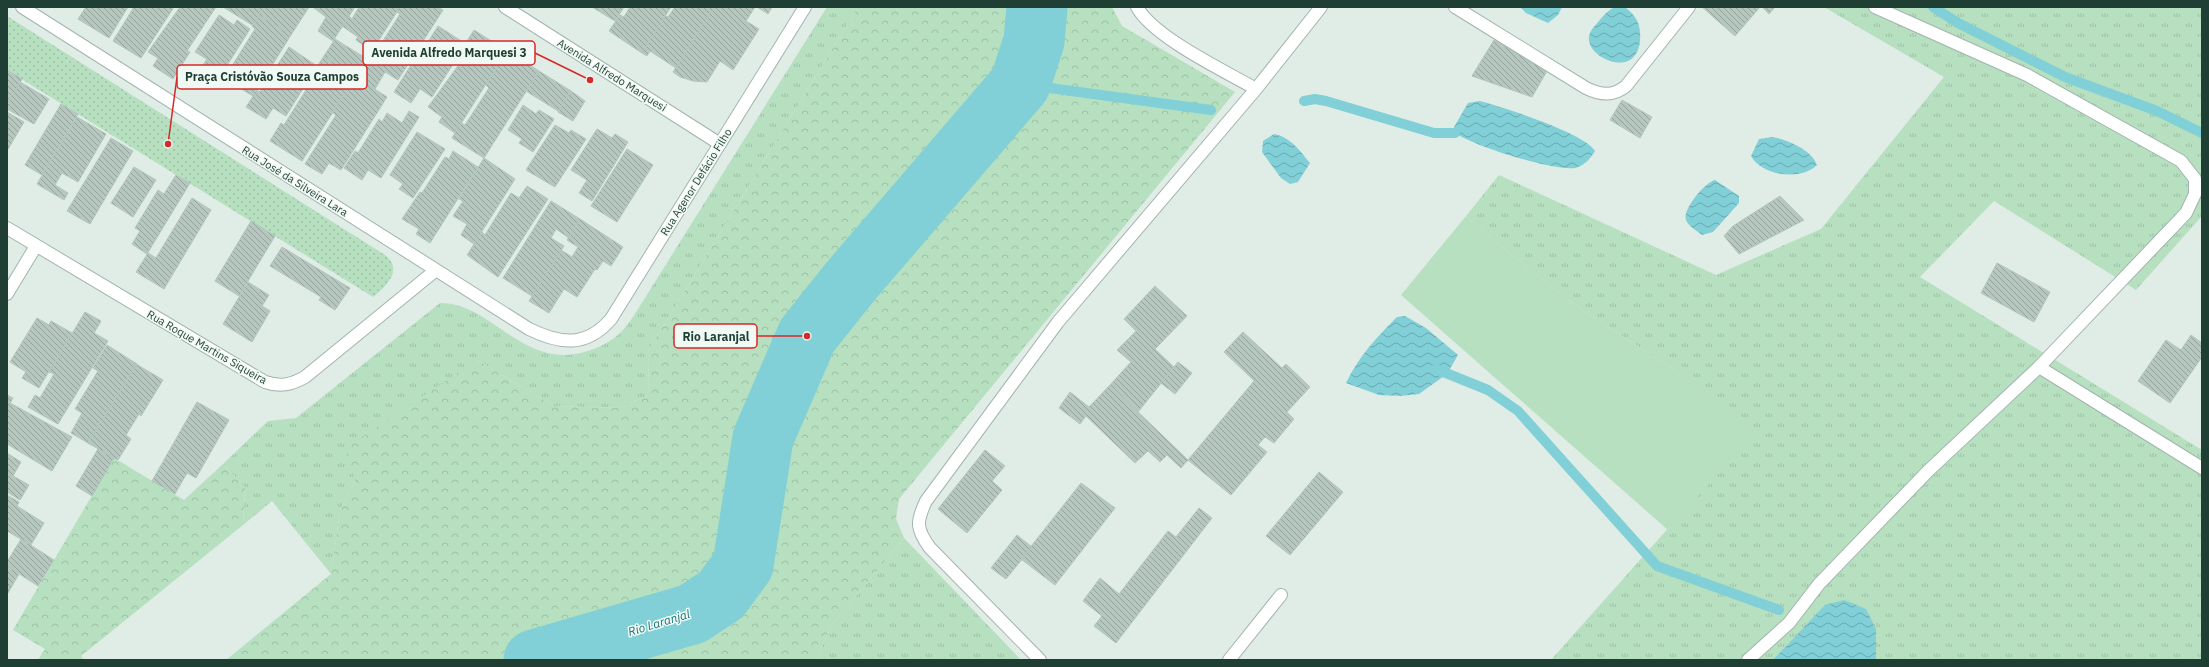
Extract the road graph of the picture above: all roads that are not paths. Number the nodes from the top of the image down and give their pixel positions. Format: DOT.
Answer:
graph roads {
  1 [pos="22,7"];
  2 [pos="505,7"];
  3 [pos="805,7"];
  4 [pos="1137,7"];
  5 [pos="1321,7"];
  6 [pos="1455,7"];
  7 [pos="1688,7"];
  8 [pos="1874,7"];
  9 [pos="1256,89"];
  10 [pos="720,144"];
  11 [pos="2198,193"];
  12 [pos="7,228"];
  13 [pos="36,246"];
  14 [pos="436,270"];
  15 [pos="7,294"];
  16 [pos="573,341"];
  17 [pos="2039,367"];
  18 [pos="2202,468"];
  19 [pos="1281,595"];
  20 [pos="1040,660"];
  21 [pos="1229,660"];
  22 [pos="1748,660"];
  1 -- 14 [label="street, Rua José da Silveira Lara"];
  2 -- 10 [label="street, Avenida Alfredo Marquesi"];
  3 -- 10 [label="street, Rua Agenor Defácio Filho"];
  4 -- 9 [label="street"];
  5 -- 9 [label="street"];
  6 -- 7 [label="street"];
  8 -- 11 [label="street"];
  9 -- 20 [label="street"];
  10 -- 16 [label="street, Rua Agenor Defácio Filho"];
  11 -- 17 [label="street"];
  12 -- 13 [label="street, Rua Roque Martins Siqueira"];
  13 -- 14 [label="street, Rua Roque Martins Siqueira"];
  13 -- 15 [label="street"];
  14 -- 16 [label="street, Rua José da Silveira Lara"];
  17 -- 18 [label="street"];
  17 -- 22 [label="street"];
  19 -- 21 [label="street"];
}
